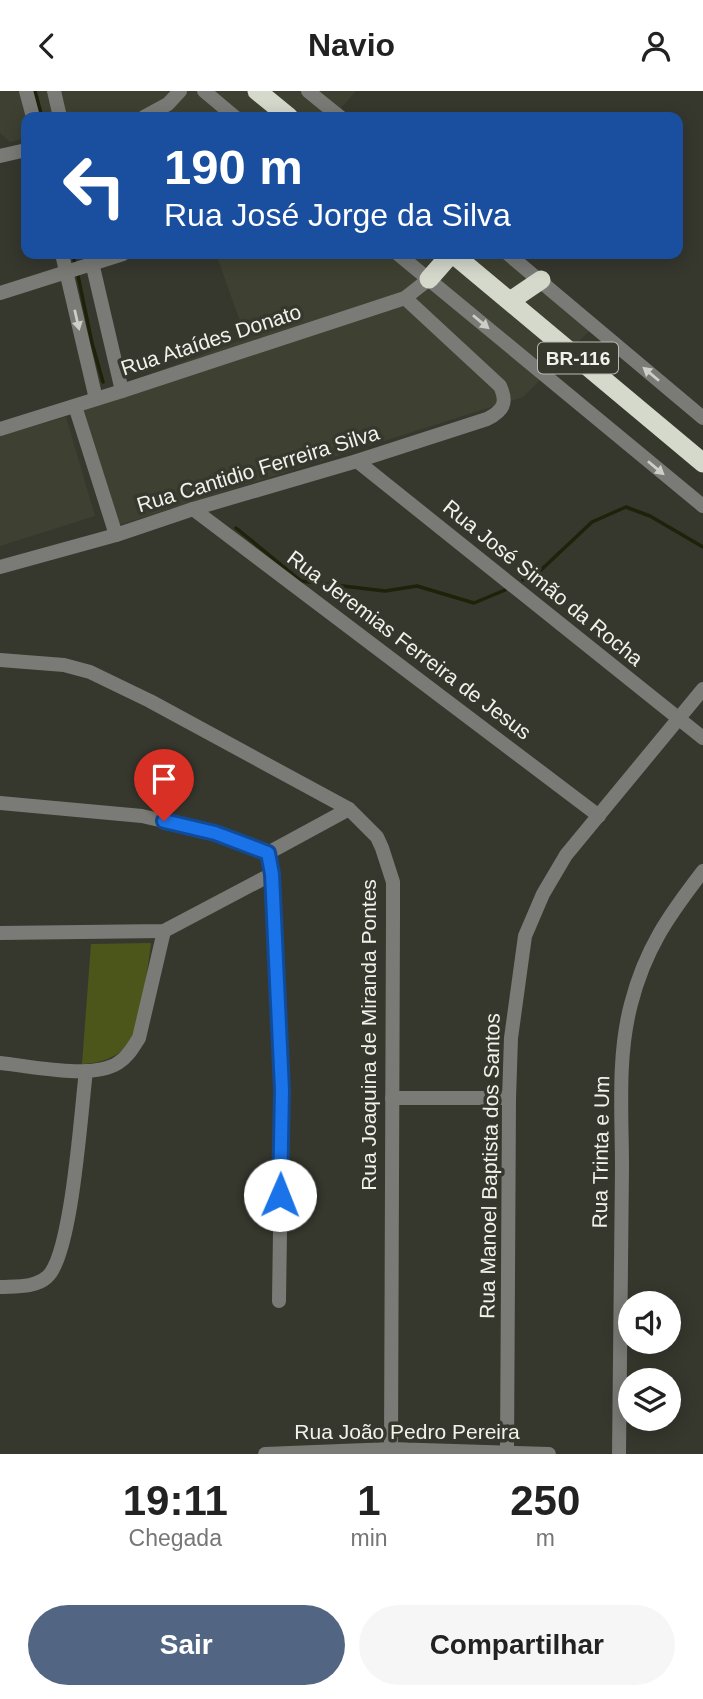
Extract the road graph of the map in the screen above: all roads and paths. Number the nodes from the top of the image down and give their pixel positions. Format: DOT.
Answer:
graph roads {
  1 [pos="26,91"];
  2 [pos="54,91"];
  3 [pos="180,91"];
  4 [pos="204,91"];
  5 [pos="257,91"];
  6 [pos="308,91"];
  7 [pos="32,112"];
  8 [pos="59,112"];
  9 [pos="153,112"];
  10 [pos="230,112"];
  11 [pos="283,112"];
  12 [pos="334,112"];
  13 [pos="21,151"];
  14 [pos="2,153"];
  15 [pos="63,259"];
  16 [pos="91,259"];
  17 [pos="404,259"];
  18 [pos="447,259"];
  19 [pos="458,259"];
  20 [pos="514,259"];
  21 [pos="66,273"];
  22 [pos="429,279"];
  23 [pos="541,280"];
  24 [pos="0,293"];
  25 [pos="405,298"];
  26 [pos="510,301"];
  27 [pos="122,391"];
  28 [pos="96,399"];
  29 [pos="75,406"];
  30 [pos="703,418"];
  31 [pos="0,429"];
  32 [pos="357,461"];
  33 [pos="703,463"];
  34 [pos="703,506"];
  35 [pos="193,509"];
  36 [pos="116,535"];
  37 [pos="0,566"];
  38 [pos="0,660"];
  39 [pos="703,689"];
  40 [pos="678,718"];
  41 [pos="703,738"];
  42 [pos="0,803"];
  43 [pos="349,809"];
  44 [pos="599,816"];
  45 [pos="268,853"];
  46 [pos="703,870"];
  47 [pos="272,874"];
  48 [pos="164,931"];
  49 [pos="0,933"];
  50 [pos="0,1063"];
  51 [pos="86,1071"];
  52 [pos="392,1098"];
  53 [pos="509,1098"];
  54 [pos="0,1287"];
  55 [pos="279,1301"];
  56 [pos="391,1450"];
  57 [pos="507,1451"];
  58 [pos="265,1454"];
  59 [pos="549,1454"];
  60 [pos="619,1454"];
  1 -- 7 [label="street"];
  2 -- 8 [label="street"];
  3 -- 9 [label="street"];
  4 -- 10 [label="street"];
  5 -- 11 [label="highway"];
  6 -- 12 [label="street"];
  13 -- 14 [label="street"];
  15 -- 21 [label="street"];
  16 -- 21 [label="street"];
  16 -- 27 [label="street"];
  17 -- 22 [label="street"];
  18 -- 22 [label="highway"];
  19 -- 26 [label="highway, BR-116"];
  20 -- 23 [label="street"];
  21 -- 24 [label="street"];
  21 -- 28 [label="street, one-way"];
  22 -- 25 [label="street, Rua Ataídes Donato"];
  22 -- 34 [label="street, one-way"];
  23 -- 26 [label="highway"];
  30 -- 23 [label="street, one-way"];
  25 -- 27 [label="street, Rua Ataídes Donato"];
  25 -- 32 [label="street, Rua Cantidio Ferreira Silva"];
  26 -- 33 [label="highway, BR-116"];
  27 -- 28 [label="street, Rua Ataídes Donato"];
  28 -- 29 [label="street, Rua Ataídes Donato"];
  29 -- 31 [label="street, Rua Ataídes Donato"];
  29 -- 36 [label="street"];
  32 -- 35 [label="street, Rua Cantidio Ferreira Silva"];
  32 -- 40 [label="street, Rua José Simão da Rocha"];
  35 -- 36 [label="street, Rua Cantidio Ferreira Silva"];
  35 -- 44 [label="street, Rua Jeremias Ferreira de Jesus"];
  36 -- 37 [label="street, Rua Cantidio Ferreira Silva"];
  38 -- 43 [label="street, Rua Joaquina de Miranda Pontes"];
  39 -- 40 [label="street, Rua Manoel Baptista dos Santos"];
  40 -- 41 [label="street, Rua José Simão da Rocha"];
  40 -- 44 [label="street, Rua Manoel Baptista dos Santos"];
  42 -- 45 [label="street"];
  43 -- 45 [label="street"];
  43 -- 52 [label="street, Rua Joaquina de Miranda Pontes"];
  44 -- 53 [label="street, Rua Manoel Baptista dos Santos"];
  45 -- 47 [label="street"];
  46 -- 60 [label="street, Rua Trinta e Um"];
  47 -- 48 [label="street"];
  47 -- 55 [label="street"];
  48 -- 49 [label="street"];
  48 -- 51 [label="street"];
  50 -- 51 [label="street"];
  51 -- 54 [label="street"];
  52 -- 53 [label="street"];
  52 -- 56 [label="street, Rua Joaquina de Miranda Pontes"];
  53 -- 57 [label="street, Rua Manoel Baptista dos Santos"];
  56 -- 57 [label="street, Rua João Pedro Pereira"];
  56 -- 58 [label="street, Rua João Pedro Pereira"];
  57 -- 59 [label="street, Rua João Pedro Pereira"];
}
